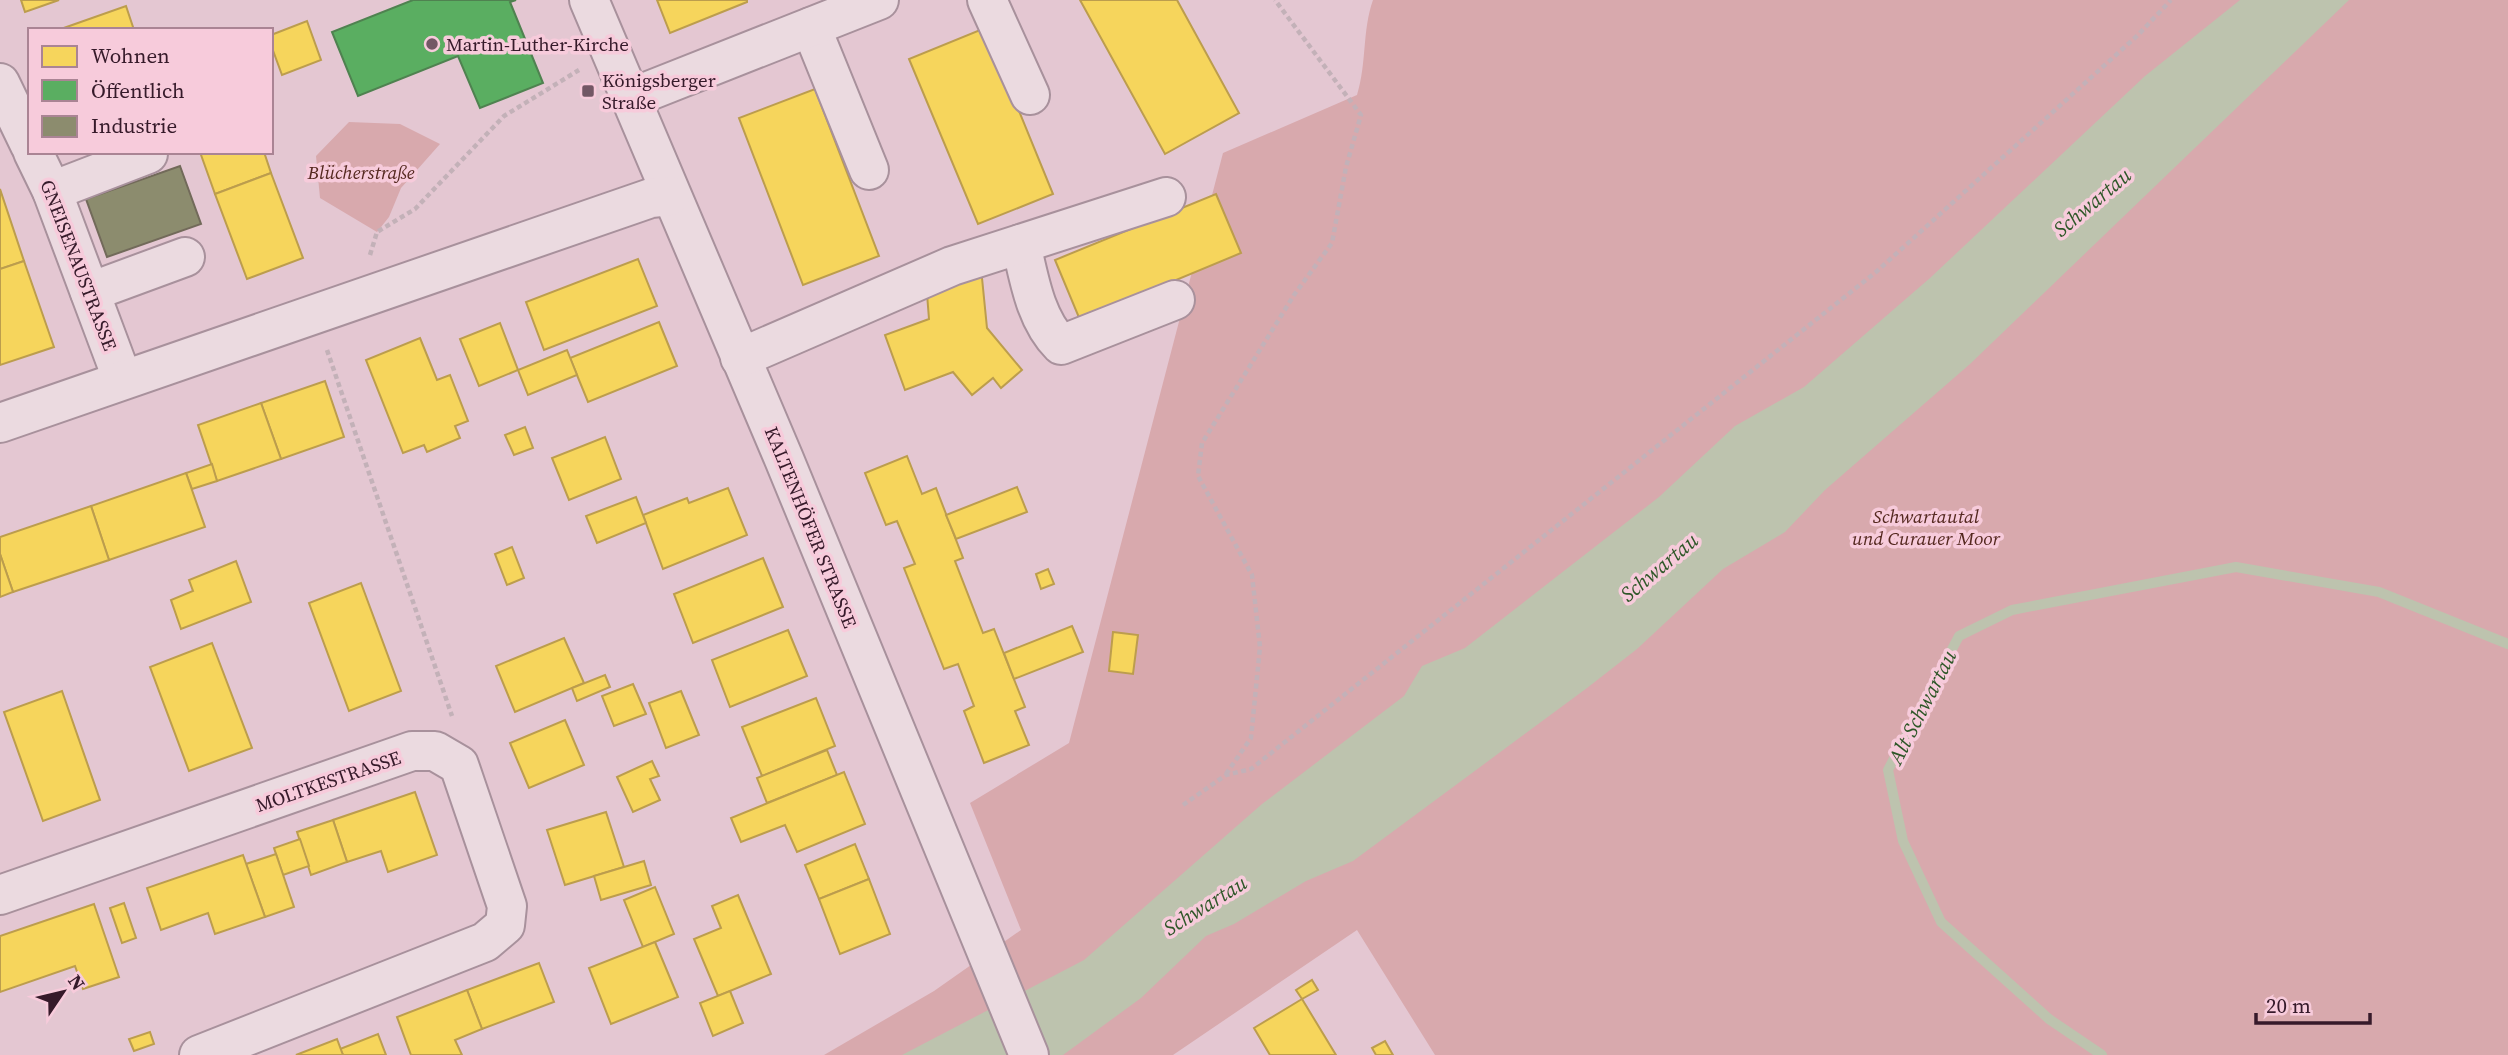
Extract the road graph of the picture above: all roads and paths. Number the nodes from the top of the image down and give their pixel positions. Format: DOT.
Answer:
graph roads {
  1 [pos="589,0"];
  2 [pos="879,0"];
  3 [pos="987,0"];
  4 [pos="1275,0"];
  5 [pos="2171,0"];
  6 [pos="811,27"];
  7 [pos="610,51"];
  8 [pos="0,83"];
  9 [pos="1030,95"];
  10 [pos="631,98"];
  11 [pos="28,141"];
  12 [pos="34,154"];
  13 [pos="145,154"];
  14 [pos="869,170"];
  15 [pos="52,191"];
  16 [pos="670,196"];
  17 [pos="1166,197"];
  18 [pos="1021,244"];
  19 [pos="185,257"];
  20 [pos="90,292"];
  21 [pos="355,299"];
  22 [pos="1175,300"];
  23 [pos="314,313"];
  24 [pos="740,358"];
  25 [pos="122,378"];
  26 [pos="0,423"];
  27 [pos="459,765"];
  28 [pos="1226,775"];
  29 [pos="1183,805"];
  30 [pos="0,895"];
  31 [pos="199,1055"];
  32 [pos="1029,1055"];
  1 -- 7 [label="street, KALTENHÖFER STRASSE"];
  2 -- 6 [label="street"];
  3 -- 9 [label="street"];
  4 -- 28 [label="path"];
  5 -- 28 [label="path"];
  6 -- 10 [label="street"];
  6 -- 14 [label="street"];
  7 -- 10 [label="street, KALTENHÖFER STRASSE"];
  7 -- 21 [label="path"];
  8 -- 11 [label="street"];
  10 -- 16 [label="street, KALTENHÖFER STRASSE"];
  12 -- 15 [label="street, GNEISENAUSTRASSE"];
  13 -- 15 [label="street"];
  15 -- 20 [label="street, GNEISENAUSTRASSE"];
  16 -- 21 [label="street"];
  16 -- 24 [label="street, KALTENHÖFER STRASSE"];
  17 -- 18 [label="street"];
  18 -- 22 [label="street"];
  18 -- 24 [label="street"];
  19 -- 20 [label="street"];
  20 -- 25 [label="street, GNEISENAUSTRASSE"];
  21 -- 23 [label="street"];
  23 -- 25 [label="street"];
  23 -- 27 [label="path"];
  24 -- 32 [label="street, KALTENHÖFER STRASSE"];
  25 -- 26 [label="street"];
  27 -- 30 [label="street, MOLTKESTRASSE"];
  27 -- 31 [label="street"];
  28 -- 29 [label="path"];
}
